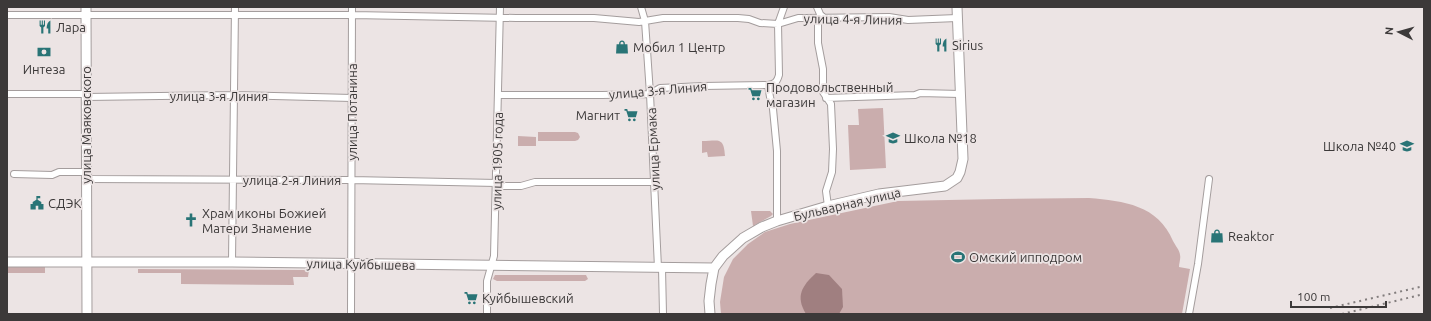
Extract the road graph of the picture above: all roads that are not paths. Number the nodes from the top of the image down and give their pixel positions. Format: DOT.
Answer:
graph roads {
  1 [pos="235,7"];
  2 [pos="352,7"];
  3 [pos="500,7"];
  4 [pos="641,7"];
  5 [pos="784,7"];
  6 [pos="817,7"];
  7 [pos="957,7"];
  8 [pos="86,11"];
  9 [pos="7,15"];
  10 [pos="353,15"];
  11 [pos="235,16"];
  12 [pos="500,18"];
  13 [pos="821,18"];
  14 [pos="957,18"];
  15 [pos="645,21"];
  16 [pos="778,24"];
  17 [pos="768,85"];
  18 [pos="7,94"];
  19 [pos="650,94"];
  20 [pos="960,94"];
  21 [pos="234,95"];
  22 [pos="499,95"];
  23 [pos="86,96"];
  24 [pos="352,98"];
  25 [pos="826,98"];
  26 [pos="14,174"];
  27 [pos="87,176"];
  28 [pos="1209,179"];
  29 [pos="234,180"];
  30 [pos="351,180"];
  31 [pos="654,182"];
  32 [pos="497,184"];
  33 [pos="828,206"];
  34 [pos="777,221"];
  35 [pos="7,262"];
  36 [pos="87,262"];
  37 [pos="232,262"];
  38 [pos="351,264"];
  39 [pos="492,265"];
  40 [pos="660,268"];
  41 [pos="714,268"];
  42 [pos="87,314"];
  43 [pos="351,314"];
  44 [pos="487,314"];
  45 [pos="663,314"];
  46 [pos="710,314"];
  47 [pos="1189,314"];
  1 -- 11 [label="street"];
  2 -- 10 [label="street, улица Потанина"];
  3 -- 12 [label="street, улица 1905 года"];
  4 -- 15 [label="street, улица Ермака"];
  5 -- 16 [label="street"];
  6 -- 13 [label="street"];
  7 -- 14 [label="main road"];
  8 -- 9 [label="street, улица 4-я Линия"];
  8 -- 11 [label="street, улица 4-я Линия"];
  8 -- 23 [label="main road, улица Маяковского"];
  10 -- 11 [label="street, улица 4-я Линия"];
  10 -- 12 [label="street, улица 4-я Линия"];
  10 -- 24 [label="street, улица Потанина"];
  11 -- 21 [label="street"];
  12 -- 15 [label="street, улица 4-я Линия"];
  12 -- 22 [label="street, улица 1905 года"];
  13 -- 14 [label="street, улица 4-я Линия"];
  13 -- 16 [label="street, улица 4-я Линия"];
  13 -- 25 [label="street"];
  14 -- 20 [label="main road"];
  15 -- 16 [label="street, улица 4-я Линия"];
  15 -- 19 [label="street, улица Ермака"];
  16 -- 17 [label="street"];
  17 -- 19 [label="street, улица 3-я Линия"];
  17 -- 34 [label="street, Бульварная улица"];
  18 -- 23 [label="street, улица 3-я Линия"];
  19 -- 22 [label="street, улица 3-я Линия"];
  19 -- 31 [label="street, улица Ермака"];
  20 -- 25 [label="street"];
  20 -- 33 [label="main road, Бульварная улица"];
  21 -- 23 [label="street, улица 3-я Линия"];
  21 -- 24 [label="street, улица 3-я Линия"];
  21 -- 29 [label="street"];
  22 -- 32 [label="street, улица 1905 года"];
  23 -- 27 [label="main road, улица Маяковского"];
  24 -- 30 [label="street, улица Потанина"];
  25 -- 33 [label="street"];
  26 -- 27 [label="street, улица 2-я Линия"];
  27 -- 29 [label="street, улица 2-я Линия"];
  27 -- 36 [label="main road, улица Маяковского"];
  28 -- 47 [label="street"];
  29 -- 30 [label="street, улица 2-я Линия"];
  29 -- 37 [label="street"];
  30 -- 32 [label="street, улица 2-я Линия"];
  30 -- 38 [label="street, улица Потанина"];
  31 -- 32 [label="street, улица 2-я Линия"];
  31 -- 40 [label="street, улица Ермака"];
  32 -- 39 [label="street, улица 1905 года"];
  33 -- 34 [label="main road, Бульварная улица"];
  34 -- 41 [label="main road, Бульварная улица"];
  35 -- 36 [label="main road, улица Куйбышева"];
  36 -- 37 [label="main road, улица Куйбышева"];
  36 -- 42 [label="main road, улица Маяковского"];
  37 -- 38 [label="main road, улица Куйбышева"];
  38 -- 39 [label="main road, улица Куйбышева"];
  38 -- 43 [label="street, улица Потанина"];
  39 -- 40 [label="main road, улица Куйбышева"];
  39 -- 44 [label="street, улица 1905 года"];
  40 -- 41 [label="main road, улица Куйбышева"];
  40 -- 45 [label="street, улица Ермака"];
  41 -- 46 [label="main road, Бульварная улица"];
}
